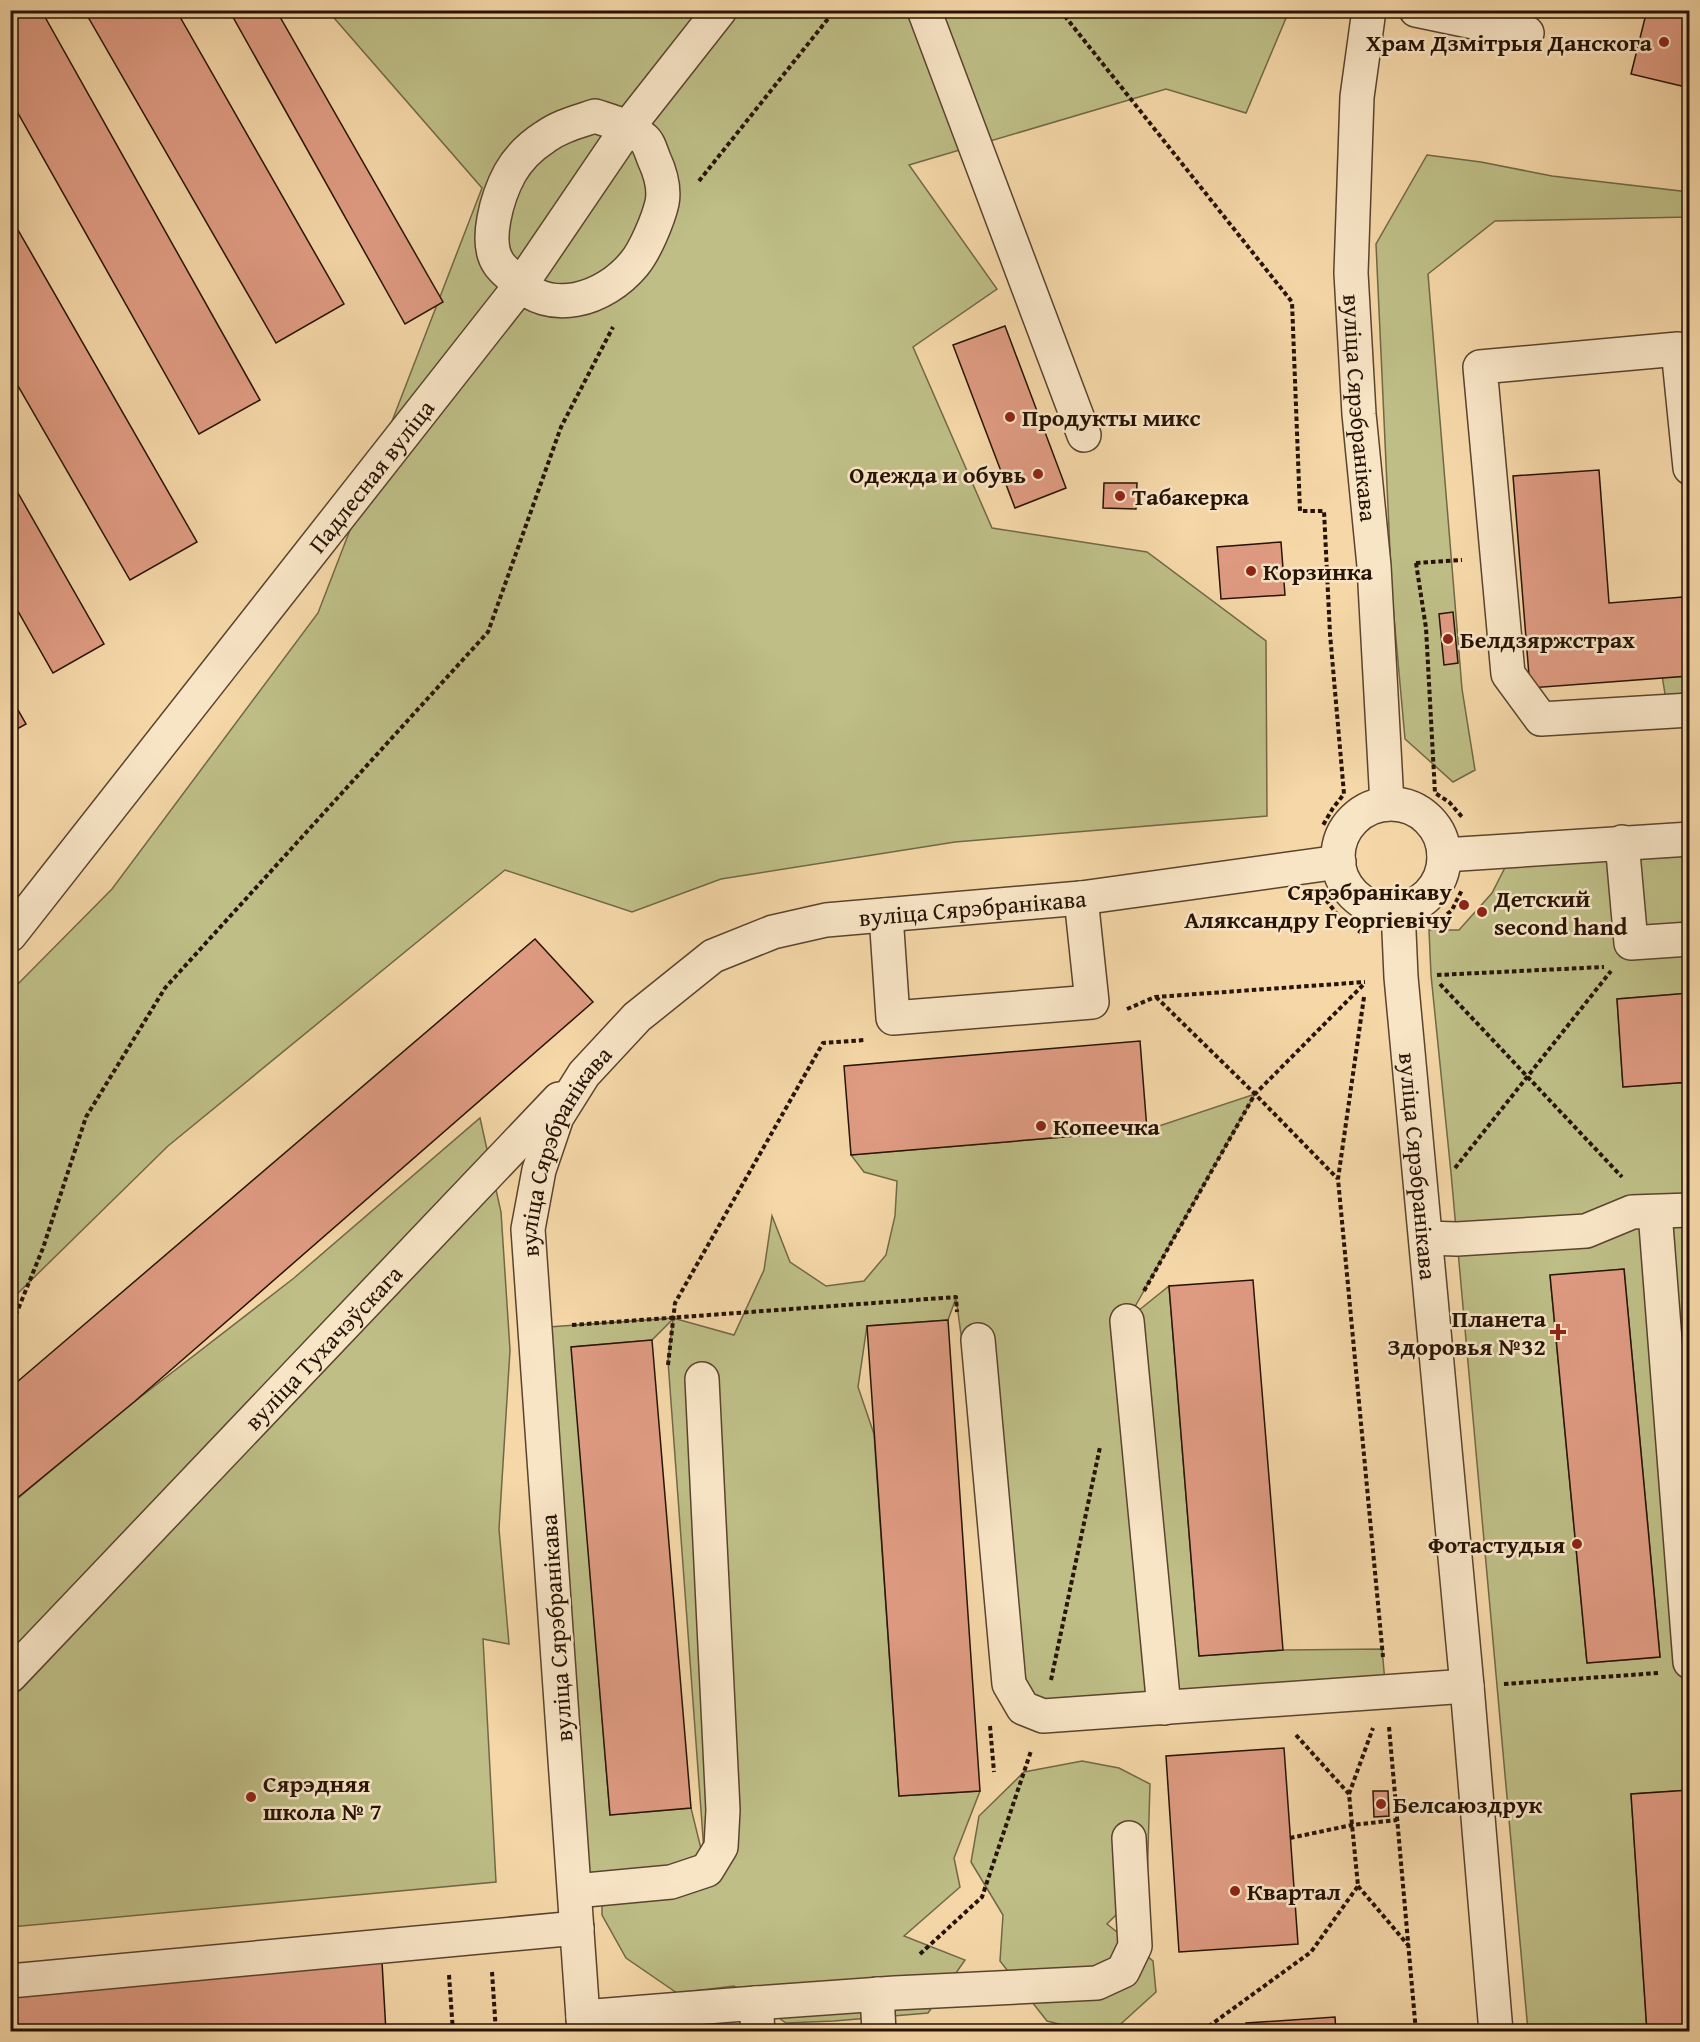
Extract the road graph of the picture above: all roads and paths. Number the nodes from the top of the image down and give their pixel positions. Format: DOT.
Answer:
graph roads {
  1 [pos="720,10"];
  2 [pos="835,10"];
  3 [pos="924,10"];
  4 [pos="1060,10"];
  5 [pos="1369,10"];
  6 [pos="1416,10"];
  7 [pos="1527,33"];
  8 [pos="628,127"];
  9 [pos="698,182"];
  10 [pos="520,286"];
  11 [pos="614,326"];
  12 [pos="1084,435"];
  13 [pos="1689,468"];
  14 [pos="1498,557"];
  15 [pos="1689,710"];
  16 [pos="1387,804"];
  17 [pos="1689,838"];
  18 [pos="1622,842"];
  19 [pos="1457,854"];
  20 [pos="1328,863"];
  21 [pos="1081,898"];
  22 [pos="1398,909"];
  23 [pos="886,915"];
  24 [pos="1429,930"];
  25 [pos="10,935"];
  26 [pos="1689,939"];
  27 [pos="1363,941"];
  28 [pos="1365,972"];
  29 [pos="1366,982"];
  30 [pos="1155,997"];
  31 [pos="1124,1011"];
  32 [pos="637,1017"];
  33 [pos="873,1039"];
  34 [pos="1527,1076"];
  35 [pos="1255,1094"];
  36 [pos="1451,1173"];
  37 [pos="1338,1179"];
  38 [pos="1689,1210"];
  39 [pos="1655,1212"];
  40 [pos="1426,1238"];
  41 [pos="673,1318"];
  42 [pos="1127,1321"];
  43 [pos="535,1328"];
  44 [pos="10,1329"];
  45 [pos="968,1330"];
  46 [pos="669,1373"];
  47 [pos="702,1379"];
  48 [pos="1689,1661"];
  49 [pos="10,1676"];
  50 [pos="1467,1686"];
  51 [pos="1386,1693"];
  52 [pos="1254,1702"];
  53 [pos="1164,1708"];
  54 [pos="990,1724"];
  55 [pos="994,1772"];
  56 [pos="1349,1794"];
  57 [pos="1397,1820"];
  58 [pos="1352,1825"];
  59 [pos="1129,1839"];
  60 [pos="1290,1839"];
  61 [pos="1358,1886"];
  62 [pos="575,1891"];
  63 [pos="577,1928"];
  64 [pos="490,1935"];
  65 [pos="447,1939"];
  66 [pos="1409,1945"];
  67 [pos="10,1981"];
  68 [pos="876,1994"];
  69 [pos="757,2017"];
  70 [pos="584,2024"];
  71 [pos="453,2031"];
  72 [pos="496,2031"];
  73 [pos="879,2031"];
  74 [pos="1204,2031"];
  75 [pos="1416,2031"];
  76 [pos="1496,2031"];
  1 -- 8 [label="street, Падлесная вуліца"];
  2 -- 9 [label="path"];
  3 -- 12 [label="street"];
  4 -- 20 [label="path"];
  5 -- 16 [label="street, вуліца Сярэбранікава"];
  6 -- 7 [label="street"];
  8 -- 10 [label="street, Падлесная вуліца"];
  8 -- 10 [label="street"];
  8 -- 10 [label="street"];
  10 -- 25 [label="street, Падлесная вуліца"];
  11 -- 44 [label="path"];
  13 -- 14 [label="street"];
  14 -- 15 [label="street"];
  14 -- 19 [label="path"];
  16 -- 19 [label="street"];
  16 -- 20 [label="street"];
  17 -- 18 [label="street"];
  18 -- 19 [label="street"];
  18 -- 26 [label="street"];
  19 -- 22 [label="street"];
  19 -- 24 [label="path"];
  20 -- 21 [label="street, вуліца Сярэбранікава"];
  20 -- 22 [label="street"];
  20 -- 27 [label="path"];
  21 -- 23 [label="street, вуліца Сярэбранікава"];
  21 -- 23 [label="street"];
  22 -- 40 [label="street, вуліца Сярэбранікава"];
  23 -- 32 [label="street, вуліца Сярэбранікава"];
  28 -- 29 [label="path"];
  29 -- 30 [label="path"];
  29 -- 35 [label="path"];
  29 -- 37 [label="path"];
  30 -- 31 [label="path"];
  30 -- 35 [label="path"];
  32 -- 43 [label="street, вуліца Сярэбранікава"];
  32 -- 49 [label="street, вуліца Тухачэўскага"];
  33 -- 41 [label="path"];
  34 -- 34 [label="path"];
  34 -- 36 [label="path"];
  34 -- 39 [label="path"];
  35 -- 37 [label="path"];
  35 -- 42 [label="path"];
  37 -- 51 [label="path"];
  38 -- 39 [label="street"];
  39 -- 40 [label="street"];
  39 -- 48 [label="street"];
  40 -- 50 [label="street, вуліца Сярэбранікава"];
  41 -- 43 [label="path"];
  41 -- 45 [label="path"];
  41 -- 46 [label="path"];
  42 -- 53 [label="street"];
  43 -- 62 [label="street, вуліца Сярэбранікава"];
  45 -- 53 [label="street"];
  47 -- 62 [label="street"];
  48 -- 50 [label="path"];
  50 -- 51 [label="street"];
  50 -- 76 [label="street, вуліца Сярэбранікава"];
  51 -- 52 [label="street"];
  51 -- 56 [label="path"];
  51 -- 57 [label="path"];
  52 -- 53 [label="street"];
  52 -- 56 [label="path"];
  54 -- 55 [label="path"];
  56 -- 58 [label="path"];
  57 -- 58 [label="path"];
  57 -- 66 [label="path"];
  58 -- 60 [label="path"];
  58 -- 61 [label="path"];
  59 -- 68 [label="street"];
  61 -- 66 [label="path"];
  61 -- 74 [label="path"];
  62 -- 63 [label="street, вуліца Сярэбранікава"];
  63 -- 64 [label="street"];
  63 -- 70 [label="street, вуліца Сярэбранікава"];
  64 -- 65 [label="street"];
  64 -- 72 [label="path"];
  65 -- 67 [label="street"];
  65 -- 71 [label="path"];
  66 -- 75 [label="path"];
  68 -- 69 [label="street"];
  68 -- 73 [label="street"];
  69 -- 70 [label="street"];
}
